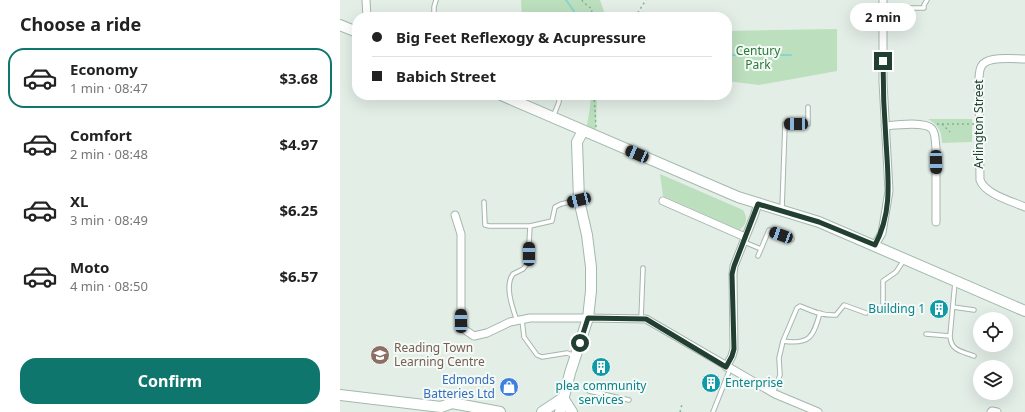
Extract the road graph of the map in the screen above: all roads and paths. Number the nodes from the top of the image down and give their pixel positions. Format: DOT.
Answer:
graph roads {
  1 [pos="366,0"];
  2 [pos="436,0"];
  3 [pos="646,0"];
  4 [pos="927,0"];
  5 [pos="582,1"];
  6 [pos="883,4"];
  7 [pos="367,12"];
  8 [pos="434,12"];
  9 [pos="592,12"];
  10 [pos="638,12"];
  11 [pos="340,25"];
  12 [pos="352,30"];
  13 [pos="1025,59"];
  14 [pos="512,100"];
  15 [pos="559,100"];
  16 [pos="594,100"];
  17 [pos="808,107"];
  18 [pos="553,118"];
  19 [pos="942,124"];
  20 [pos="979,124"];
  21 [pos="885,126"];
  22 [pos="596,129"];
  23 [pos="931,129"];
  24 [pos="582,131"];
  25 [pos="950,132"];
  26 [pos="579,200"];
  27 [pos="663,201"];
  28 [pos="484,202"];
  29 [pos="758,204"];
  30 [pos="1025,207"];
  31 [pos="782,211"];
  32 [pos="455,215"];
  33 [pos="936,222"];
  34 [pos="530,226"];
  35 [pos="744,239"];
  36 [pos="792,239"];
  37 [pos="875,245"];
  38 [pos="761,249"];
  39 [pos="758,256"];
  40 [pos="904,259"];
  41 [pos="643,268"];
  42 [pos="955,281"];
  43 [pos="883,303"];
  44 [pos="953,307"];
  45 [pos="974,310"];
  46 [pos="1025,311"];
  47 [pos="820,313"];
  48 [pos="866,313"];
  49 [pos="588,318"];
  50 [pos="641,319"];
  51 [pos="520,321"];
  52 [pos="926,334"];
  53 [pos="950,336"];
  54 [pos="783,341"];
  55 [pos="576,356"];
  56 [pos="974,356"];
  57 [pos="728,368"];
  58 [pos="589,391"];
  59 [pos="773,393"];
  60 [pos="340,395"];
  61 [pos="563,398"];
  62 [pos="629,400"];
  63 [pos="682,404"];
  64 [pos="444,409"];
  65 [pos="500,412"];
  66 [pos="542,412"];
  67 [pos="560,412"];
  68 [pos="572,412"];
  69 [pos="680,412"];
  70 [pos="713,412"];
  71 [pos="818,412"];
  72 [pos="991,412"];
  73 [pos="997,412"];
  1 -- 7 [label="street"];
  2 -- 8 [label="lane"];
  3 -- 10 [label="path"];
  4 -- 6 [label="lane"];
  5 -- 9 [label="path"];
  6 -- 21 [label="street"];
  11 -- 12 [label="main road"];
  13 -- 20 [label="street, Arlington Street"];
  14 -- 18 [label="main road"];
  15 -- 18 [label="lane"];
  16 -- 22 [label="path"];
  17 -- 31 [label="lane"];
  18 -- 24 [label="main road"];
  19 -- 20 [label="path"];
  19 -- 23 [label="path"];
  19 -- 25 [label="path"];
  20 -- 30 [label="street, Arlington Street"];
  21 -- 23 [label="street"];
  21 -- 37 [label="street"];
  23 -- 33 [label="street"];
  24 -- 26 [label="main road"];
  24 -- 29 [label="main road"];
  26 -- 34 [label="lane"];
  26 -- 49 [label="main road"];
  27 -- 35 [label="street"];
  28 -- 34 [label="lane"];
  29 -- 31 [label="main road"];
  29 -- 35 [label="street"];
  31 -- 37 [label="main road"];
  32 -- 51 [label="street"];
  34 -- 51 [label="lane"];
  35 -- 38 [label="lane"];
  35 -- 57 [label="street"];
  36 -- 38 [label="lane"];
  37 -- 40 [label="main road"];
  38 -- 39 [label="lane"];
  40 -- 42 [label="main road"];
  40 -- 43 [label="lane"];
  41 -- 50 [label="lane"];
  42 -- 44 [label="lane"];
  42 -- 46 [label="main road"];
  44 -- 45 [label="lane"];
  44 -- 53 [label="lane"];
  47 -- 48 [label="lane"];
  47 -- 54 [label="lane"];
  47 -- 54 [label="lane"];
  49 -- 50 [label="street"];
  49 -- 51 [label="street"];
  49 -- 55 [label="main road"];
  50 -- 57 [label="street"];
  51 -- 55 [label="lane"];
  52 -- 53 [label="lane"];
  53 -- 56 [label="lane"];
  54 -- 59 [label="lane"];
  55 -- 61 [label="main road"];
  57 -- 59 [label="street"];
  57 -- 70 [label="lane"];
  58 -- 62 [label="lane"];
  59 -- 71 [label="street"];
  60 -- 64 [label="main road"];
  61 -- 66 [label="main road"];
  61 -- 67 [label="main road"];
  61 -- 68 [label="main road"];
  63 -- 69 [label="path"];
  64 -- 65 [label="main road"];
  72 -- 73 [label="street"];
}
